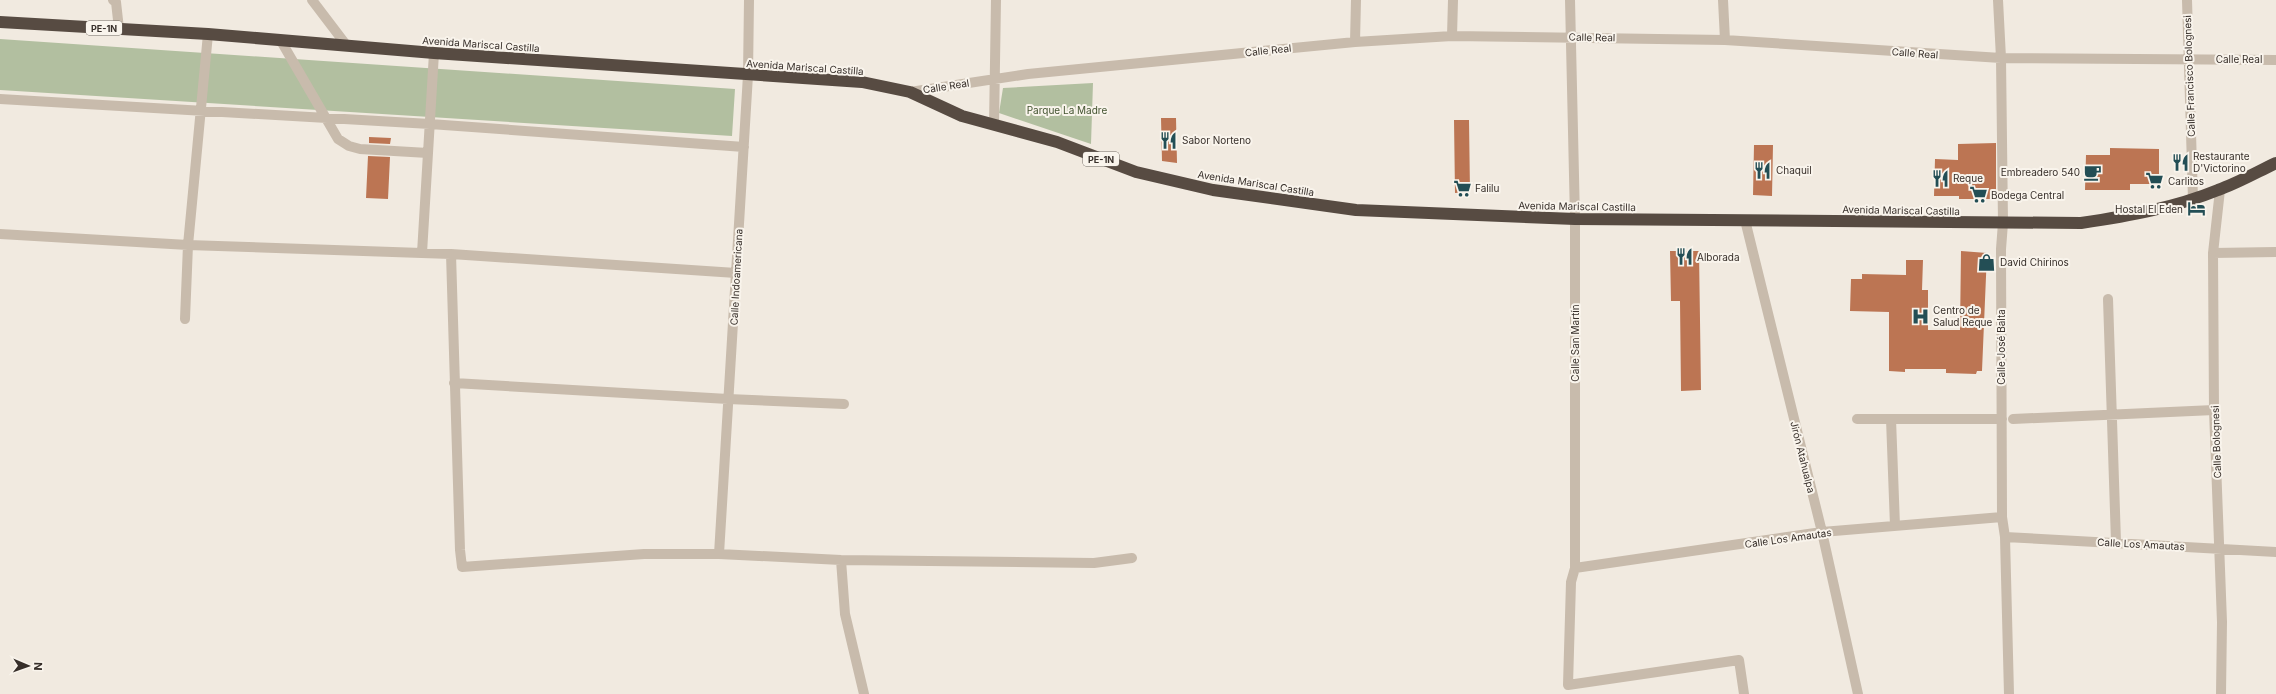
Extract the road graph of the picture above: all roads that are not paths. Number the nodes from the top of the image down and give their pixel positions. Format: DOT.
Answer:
graph roads {
  1 [pos="312,0"];
  2 [pos="749,0"];
  3 [pos="996,0"];
  4 [pos="1356,0"];
  5 [pos="1453,0"];
  6 [pos="1570,0"];
  7 [pos="1723,0"];
  8 [pos="1998,0"];
  9 [pos="2187,0"];
  10 [pos="115,1"];
  11 [pos="0,22"];
  12 [pos="119,29"];
  13 [pos="208,34"];
  14 [pos="1452,36"];
  15 [pos="1572,37"];
  16 [pos="1725,40"];
  17 [pos="281,41"];
  18 [pos="1355,42"];
  19 [pos="347,46"];
  20 [pos="434,53"];
  21 [pos="2001,58"];
  22 [pos="2190,59"];
  23 [pos="2276,60"];
  24 [pos="748,75"];
  25 [pos="996,79"];
  26 [pos="910,92"];
  27 [pos="0,99"];
  28 [pos="201,111"];
  29 [pos="327,118"];
  30 [pos="430,124"];
  31 [pos="994,125"];
  32 [pos="744,146"];
  33 [pos="428,153"];
  34 [pos="2276,163"];
  35 [pos="2220,190"];
  36 [pos="2193,199"];
  37 [pos="1575,220"];
  38 [pos="1745,220"];
  39 [pos="2003,223"];
  40 [pos="0,234"];
  41 [pos="188,245"];
  42 [pos="2276,252"];
  43 [pos="422,253"];
  44 [pos="2213,253"];
  45 [pos="451,254"];
  46 [pos="736,273"];
  47 [pos="2108,299"];
  48 [pos="185,319"];
  49 [pos="454,383"];
  50 [pos="728,399"];
  51 [pos="844,404"];
  52 [pos="2214,410"];
  53 [pos="2113,415"];
  54 [pos="1857,419"];
  55 [pos="1891,419"];
  56 [pos="2002,419"];
  57 [pos="2013,419"];
  58 [pos="2002,517"];
  59 [pos="1895,526"];
  60 [pos="1822,532"];
  61 [pos="2005,537"];
  62 [pos="2116,542"];
  63 [pos="2219,547"];
  64 [pos="2276,552"];
  65 [pos="719,554"];
  66 [pos="1132,558"];
  67 [pos="841,560"];
  68 [pos="1575,568"];
  69 [pos="864,694"];
  70 [pos="1744,694"];
  71 [pos="1858,694"];
  72 [pos="2009,694"];
  73 [pos="2221,694"];
  1 -- 19 [label="street"];
  2 -- 24 [label="street, Calle Indoamericana"];
  3 -- 25 [label="street"];
  4 -- 18 [label="street"];
  5 -- 14 [label="street"];
  6 -- 15 [label="street, Calle San Martín"];
  7 -- 16 [label="street"];
  8 -- 21 [label="street, Calle José Balta"];
  9 -- 22 [label="street, Calle Francisco Bolognesi"];
  10 -- 12 [label="street"];
  11 -- 12 [label="highway, Avenida Mariscal Castilla / PE-1N"];
  12 -- 13 [label="highway, Avenida Mariscal Castilla / PE-1N"];
  13 -- 17 [label="highway, Avenida Mariscal Castilla / PE-1N"];
  13 -- 28 [label="street"];
  14 -- 15 [label="street, Calle Real"];
  14 -- 18 [label="street, Calle Real"];
  15 -- 16 [label="street, Calle Real"];
  15 -- 37 [label="street, Calle San Martín"];
  16 -- 21 [label="street, Calle Real"];
  17 -- 19 [label="highway, Avenida Mariscal Castilla / PE-1N"];
  17 -- 29 [label="street"];
  18 -- 25 [label="street, Calle Real"];
  19 -- 20 [label="highway, Avenida Mariscal Castilla / PE-1N"];
  20 -- 24 [label="highway, Avenida Mariscal Castilla / PE-1N"];
  20 -- 30 [label="street"];
  21 -- 22 [label="street, Calle Real"];
  21 -- 39 [label="street, Calle José Balta"];
  22 -- 23 [label="street, Calle Real"];
  22 -- 36 [label="street, Calle Francisco Bolognesi"];
  24 -- 26 [label="highway, Avenida Mariscal Castilla / PE-1N"];
  24 -- 32 [label="street, Calle Indoamericana"];
  25 -- 26 [label="street, Calle Real"];
  25 -- 31 [label="street"];
  26 -- 31 [label="highway, Avenida Mariscal Castilla / PE-1N"];
  27 -- 28 [label="street"];
  28 -- 29 [label="street"];
  28 -- 41 [label="street"];
  29 -- 30 [label="street"];
  29 -- 33 [label="street"];
  30 -- 32 [label="street"];
  30 -- 33 [label="street"];
  31 -- 37 [label="highway, Avenida Mariscal Castilla / PE-1N"];
  32 -- 46 [label="street, Calle Indoamericana"];
  33 -- 43 [label="street"];
  34 -- 35 [label="highway, Avenida Mariscal Castilla / PE-1N"];
  35 -- 36 [label="highway, Avenida Mariscal Castilla / PE-1N"];
  35 -- 44 [label="street, Calle Bolognesi"];
  36 -- 39 [label="highway, Avenida Mariscal Castilla / PE-1N"];
  37 -- 38 [label="highway, Avenida Mariscal Castilla / PE-1N"];
  37 -- 68 [label="street, Calle San Martín"];
  38 -- 39 [label="highway, Avenida Mariscal Castilla / PE-1N"];
  38 -- 60 [label="street, Jirón Atahualpa"];
  39 -- 56 [label="street, Calle José Balta"];
  40 -- 41 [label="street"];
  41 -- 43 [label="street"];
  41 -- 48 [label="street"];
  42 -- 44 [label="street"];
  43 -- 45 [label="street"];
  44 -- 52 [label="street, Calle Bolognesi"];
  45 -- 46 [label="street"];
  45 -- 49 [label="street"];
  46 -- 50 [label="street, Calle Indoamericana"];
  47 -- 53 [label="street"];
  49 -- 50 [label="street"];
  49 -- 65 [label="street"];
  50 -- 51 [label="street"];
  50 -- 65 [label="street, Calle Indoamericana"];
  52 -- 53 [label="street"];
  52 -- 63 [label="street, Calle Bolognesi"];
  53 -- 57 [label="street"];
  53 -- 62 [label="street"];
  54 -- 55 [label="street"];
  55 -- 56 [label="street"];
  55 -- 59 [label="street"];
  56 -- 58 [label="street, Calle José Balta"];
  58 -- 59 [label="street, Calle Los Amautas"];
  58 -- 61 [label="street, Calle José Balta"];
  59 -- 60 [label="street, Calle Los Amautas"];
  60 -- 68 [label="street, Calle Los Amautas"];
  60 -- 71 [label="street, Jirón Atahualpa"];
  61 -- 62 [label="street, Calle Los Amautas"];
  61 -- 72 [label="street, Calle José Balta"];
  62 -- 63 [label="street, Calle Los Amautas"];
  63 -- 64 [label="street, Calle Los Amautas"];
  63 -- 73 [label="street, Calle Bolognesi"];
  65 -- 67 [label="street"];
  66 -- 67 [label="street"];
  67 -- 69 [label="street"];
  68 -- 70 [label="street, Calle San Martín"];
}
